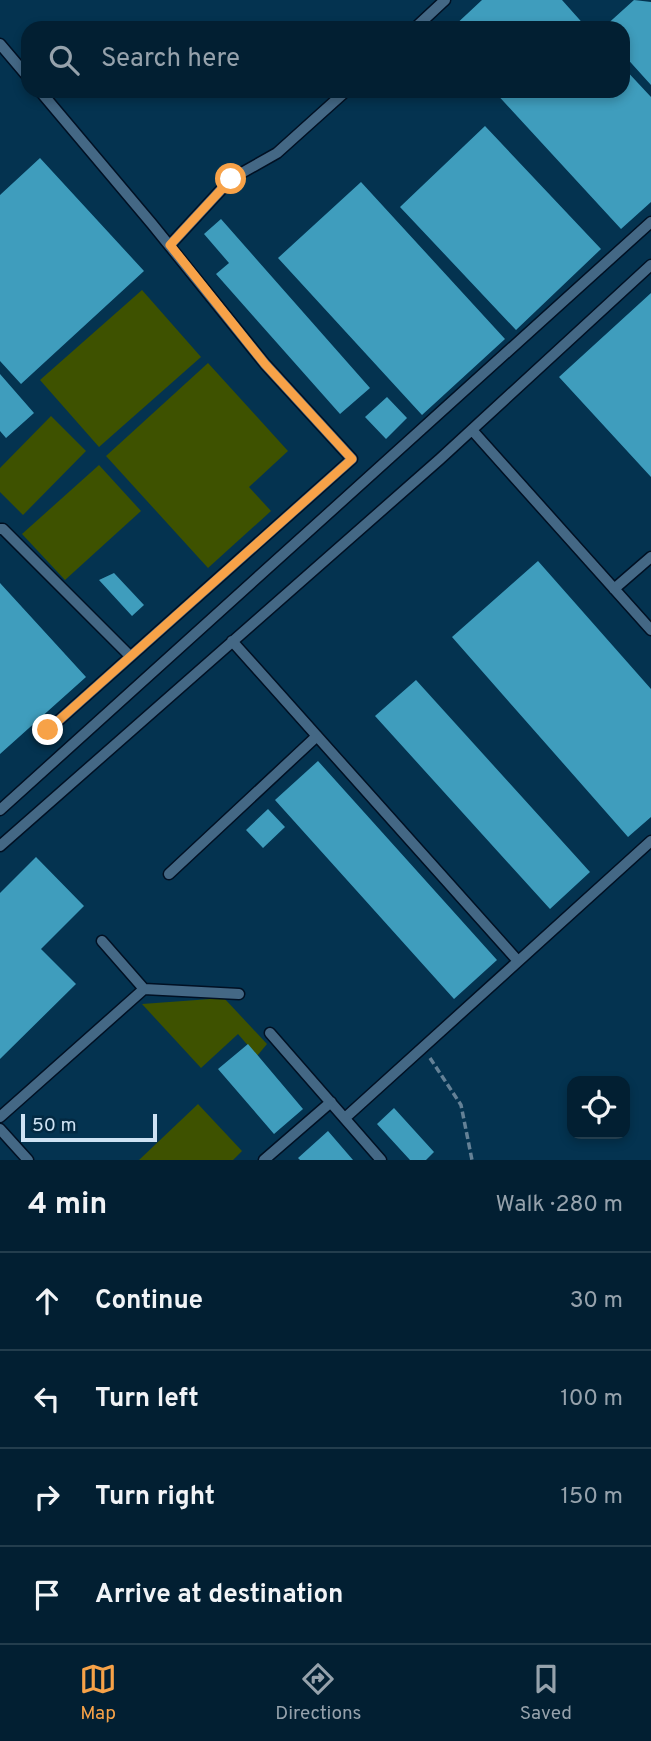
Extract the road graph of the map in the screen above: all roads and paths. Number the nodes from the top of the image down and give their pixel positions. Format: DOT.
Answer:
graph roads {
  1 [pos="445,0"];
  2 [pos="422,21"];
  3 [pos="0,44"];
  4 [pos="21,69"];
  5 [pos="46,98"];
  6 [pos="337,98"];
  7 [pos="651,222"];
  8 [pos="170,245"];
  9 [pos="651,265"];
  10 [pos="472,430"];
  11 [pos="0,529"];
  12 [pos="651,557"];
  13 [pos="614,589"];
  14 [pos="651,630"];
  15 [pos="232,641"];
  16 [pos="130,656"];
  17 [pos="48,730"];
  18 [pos="317,736"];
  19 [pos="0,810"];
  20 [pos="651,841"];
  21 [pos="0,846"];
  22 [pos="169,874"];
  23 [pos="103,941"];
  24 [pos="518,961"];
  25 [pos="144,989"];
  26 [pos="239,994"];
  27 [pos="270,1034"];
  28 [pos="422,1048"];
  29 [pos="331,1102"];
  30 [pos="0,1117"];
  31 [pos="345,1118"];
  32 [pos="0,1129"];
  33 [pos="28,1160"];
  34 [pos="264,1160"];
  35 [pos="381,1160"];
  36 [pos="472,1160"];
  1 -- 2 [label="lane"];
  3 -- 4 [label="lane"];
  5 -- 8 [label="lane"];
  6 -- 8 [label="lane"];
  7 -- 19 [label="lane"];
  8 -- 16 [label="lane"];
  9 -- 10 [label="lane"];
  10 -- 13 [label="lane"];
  10 -- 15 [label="lane"];
  11 -- 16 [label="lane"];
  12 -- 13 [label="lane"];
  13 -- 14 [label="lane"];
  15 -- 18 [label="lane"];
  15 -- 21 [label="lane"];
  16 -- 17 [label="lane"];
  18 -- 22 [label="lane"];
  18 -- 24 [label="lane"];
  20 -- 24 [label="lane"];
  23 -- 25 [label="lane"];
  24 -- 28 [label="lane"];
  25 -- 26 [label="lane"];
  25 -- 30 [label="lane"];
  27 -- 29 [label="lane"];
  28 -- 31 [label="lane"];
  28 -- 36 [label="path"];
  29 -- 31 [label="lane"];
  29 -- 34 [label="lane"];
  31 -- 35 [label="lane"];
  32 -- 33 [label="lane"];
}
